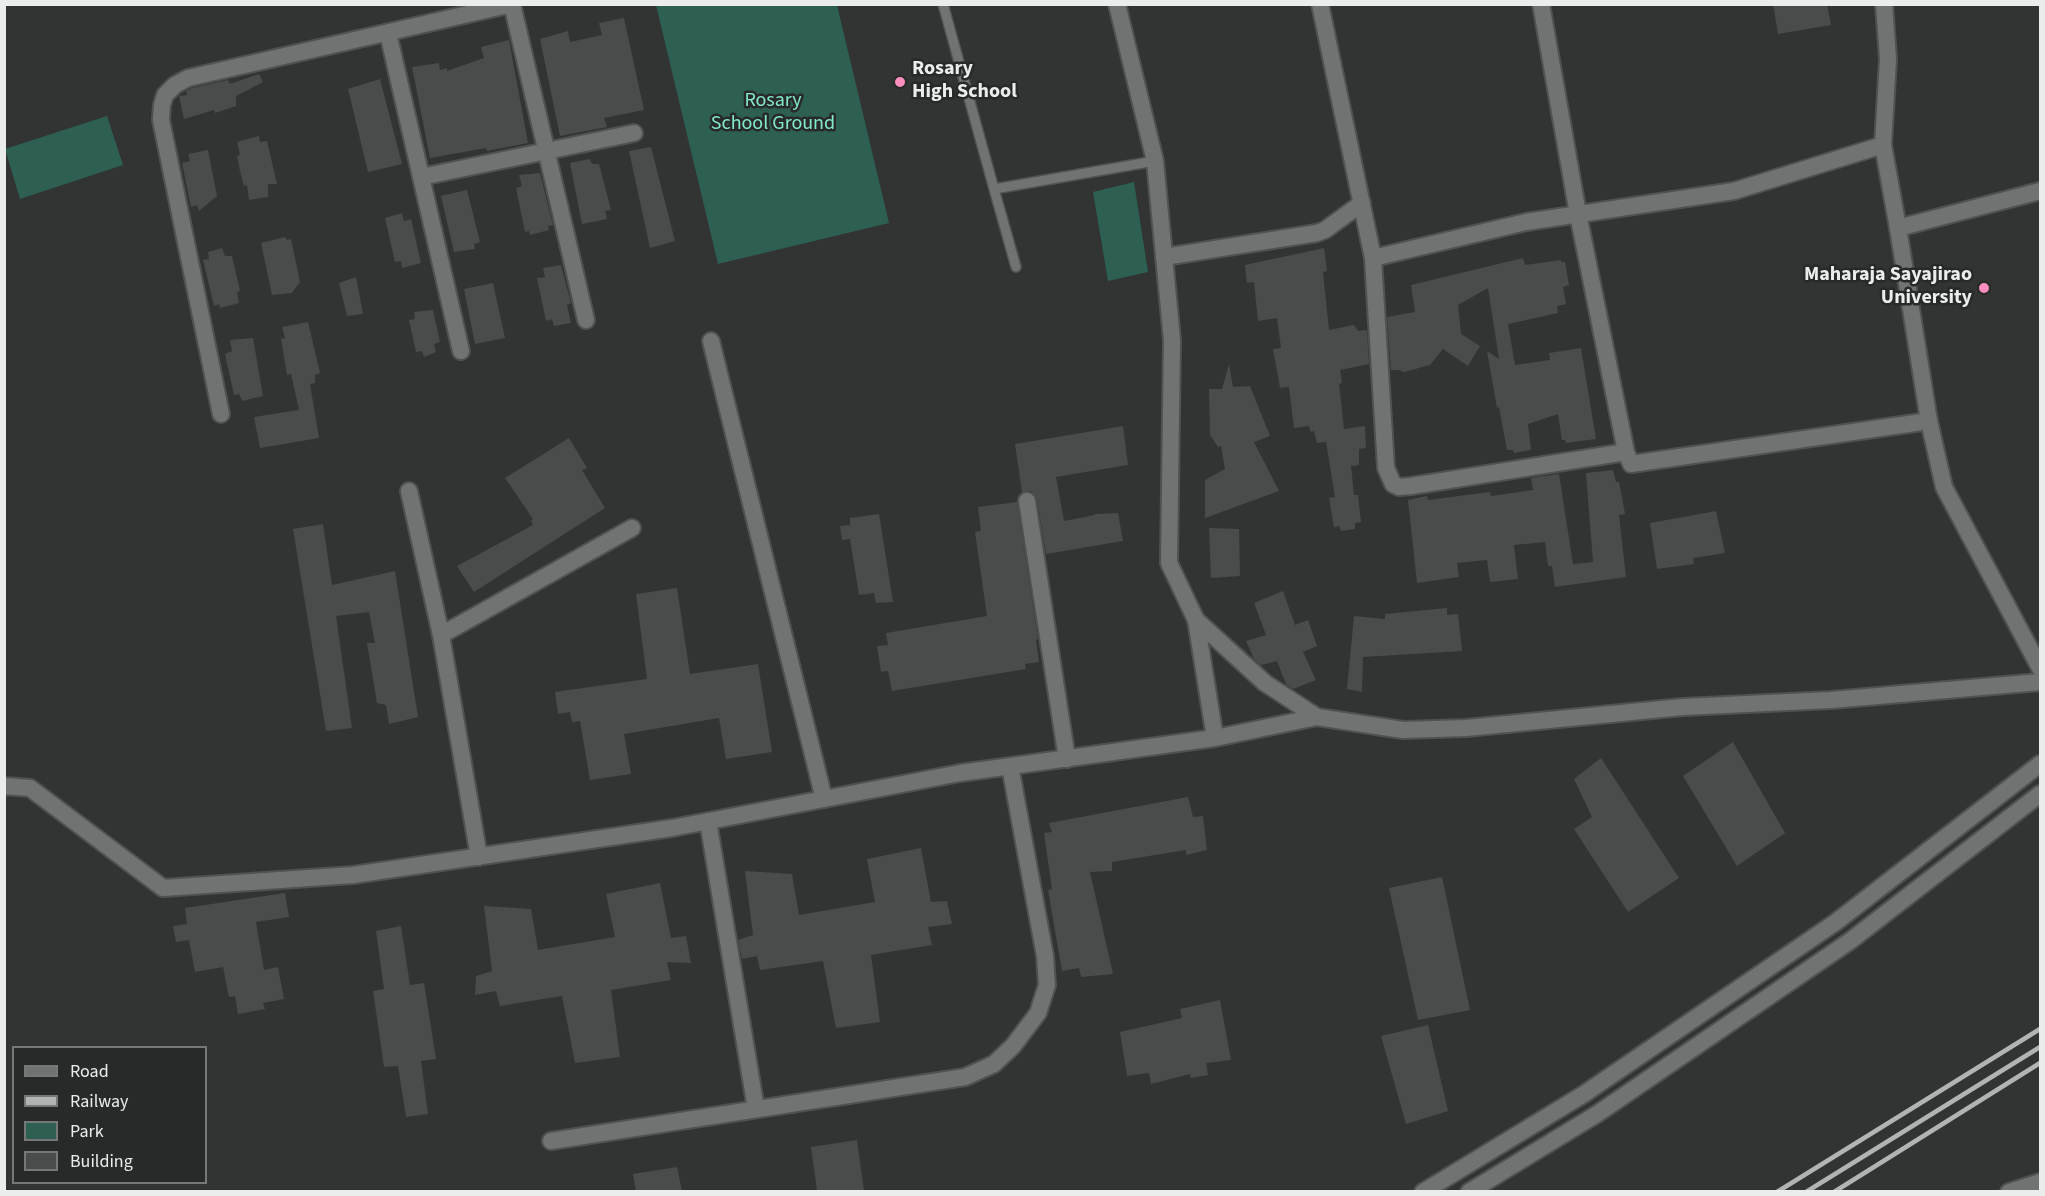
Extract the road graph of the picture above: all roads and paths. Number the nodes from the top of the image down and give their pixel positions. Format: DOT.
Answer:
graph roads {
  1 [pos="512,4"];
  2 [pos="943,4"];
  3 [pos="1117,4"];
  4 [pos="1320,4"];
  5 [pos="1541,4"];
  6 [pos="1884,4"];
  7 [pos="388,33"];
  8 [pos="634,133"];
  9 [pos="1883,145"];
  10 [pos="547,151"];
  11 [pos="1155,161"];
  12 [pos="421,177"];
  13 [pos="994,189"];
  14 [pos="2040,191"];
  15 [pos="1362,203"];
  16 [pos="1578,214"];
  17 [pos="1899,228"];
  18 [pos="1164,257"];
  19 [pos="1373,258"];
  20 [pos="1016,267"];
  21 [pos="586,320"];
  22 [pos="711,341"];
  23 [pos="461,351"];
  24 [pos="221,414"];
  25 [pos="1929,421"];
  26 [pos="1626,452"];
  27 [pos="409,491"];
  28 [pos="1027,501"];
  29 [pos="632,528"];
  30 [pos="1196,620"];
  31 [pos="441,635"];
  32 [pos="2040,668"];
  33 [pos="2040,682"];
  34 [pos="1317,717"];
  35 [pos="1215,738"];
  36 [pos="1067,759"];
  37 [pos="2040,764"];
  38 [pos="1010,766"];
  39 [pos="4,786"];
  40 [pos="2040,794"];
  41 [pos="824,799"];
  42 [pos="708,821"];
  43 [pos="479,856"];
  44 [pos="756,1109"];
  45 [pos="550,1141"];
  46 [pos="2040,1182"];
  47 [pos="1423,1191"];
  48 [pos="1469,1191"];
  49 [pos="2009,1191"];
  1 -- 7 [label="street"];
  1 -- 10 [label="street"];
  2 -- 13 [label="lane"];
  3 -- 11 [label="street"];
  4 -- 15 [label="street"];
  5 -- 16 [label="street"];
  6 -- 9 [label="street"];
  7 -- 12 [label="street"];
  7 -- 24 [label="street"];
  8 -- 10 [label="street"];
  9 -- 16 [label="street"];
  9 -- 17 [label="street"];
  10 -- 12 [label="street"];
  10 -- 21 [label="street"];
  11 -- 13 [label="lane"];
  11 -- 18 [label="street"];
  12 -- 23 [label="street"];
  13 -- 20 [label="lane"];
  14 -- 17 [label="street"];
  15 -- 18 [label="street"];
  15 -- 19 [label="street"];
  16 -- 19 [label="street"];
  16 -- 26 [label="street"];
  17 -- 25 [label="street"];
  18 -- 30 [label="street"];
  19 -- 26 [label="street"];
  22 -- 41 [label="street"];
  25 -- 26 [label="street"];
  25 -- 32 [label="street"];
  27 -- 31 [label="street"];
  28 -- 36 [label="street"];
  29 -- 31 [label="street"];
  30 -- 34 [label="street"];
  30 -- 35 [label="street"];
  31 -- 43 [label="street"];
  33 -- 34 [label="street"];
  34 -- 35 [label="street"];
  35 -- 36 [label="street"];
  36 -- 38 [label="street"];
  37 -- 47 [label="street"];
  38 -- 41 [label="street"];
  38 -- 44 [label="street"];
  39 -- 43 [label="street"];
  40 -- 48 [label="street"];
  41 -- 42 [label="street"];
  42 -- 43 [label="street"];
  42 -- 44 [label="street"];
  44 -- 45 [label="street"];
  46 -- 49 [label="street"];
}
